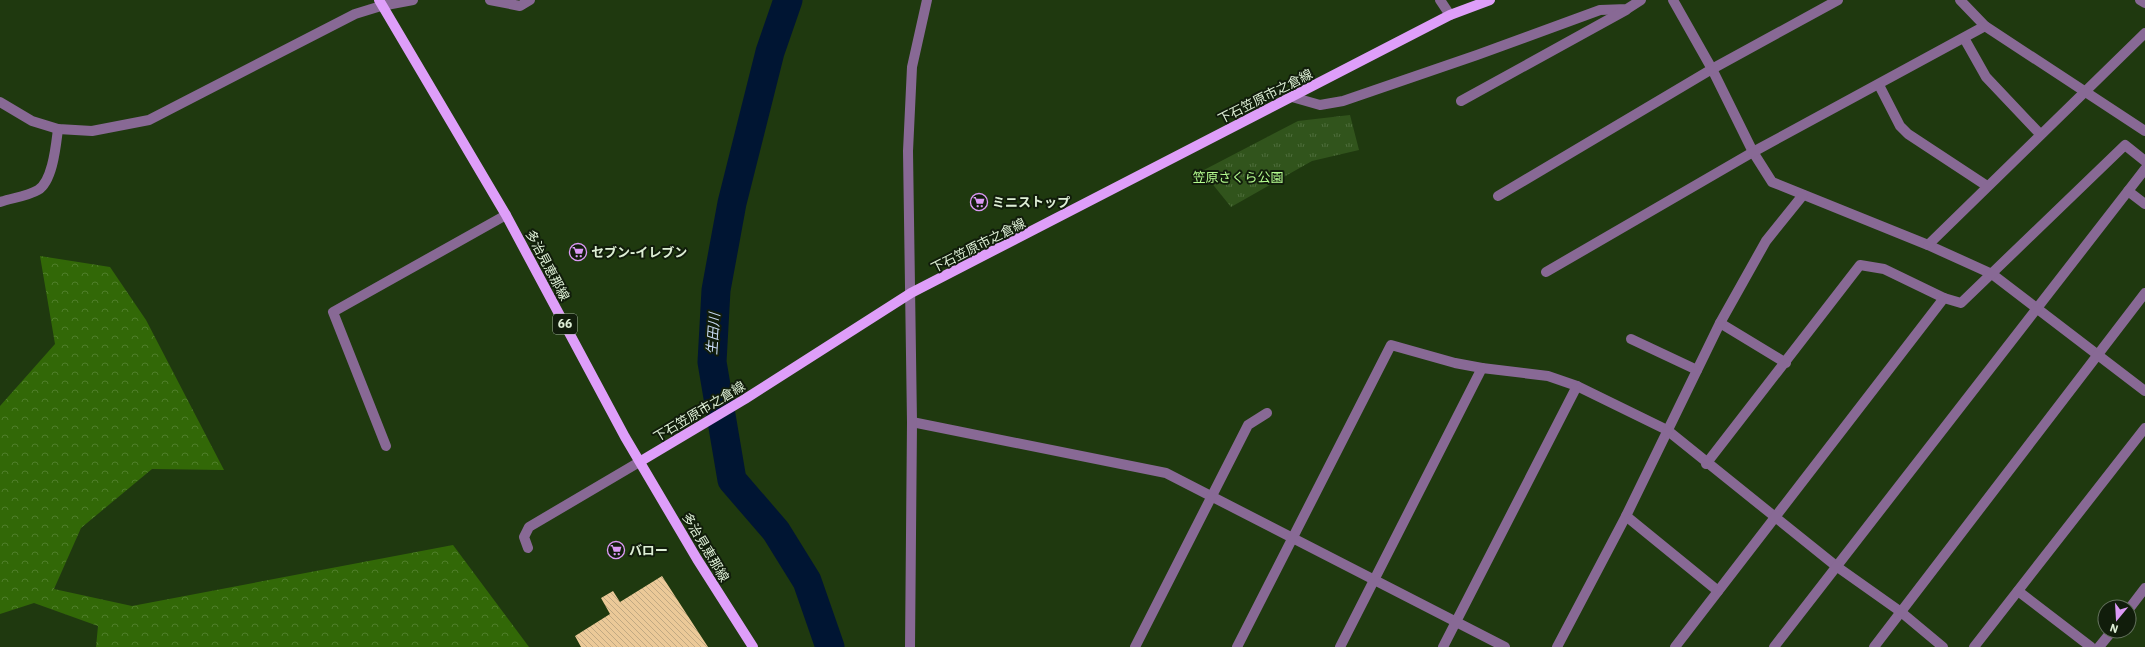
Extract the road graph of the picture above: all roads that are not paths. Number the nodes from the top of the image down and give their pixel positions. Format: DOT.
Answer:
graph roads {
  1 [pos="413,0"];
  2 [pos="490,0"];
  3 [pos="530,0"];
  4 [pos="927,0"];
  5 [pos="1440,0"];
  6 [pos="1490,0"];
  7 [pos="1642,0"];
  8 [pos="1673,0"];
  9 [pos="1838,0"];
  10 [pos="1960,0"];
  11 [pos="2140,0"];
  12 [pos="380,3"];
  13 [pos="2145,3"];
  14 [pos="1627,9"];
  15 [pos="1450,15"];
  16 [pos="1986,26"];
  17 [pos="2145,33"];
  18 [pos="1964,38"];
  19 [pos="1712,69"];
  20 [pos="1879,85"];
  21 [pos="2084,91"];
  22 [pos="1292,97"];
  23 [pos="1461,101"];
  24 [pos="0,102"];
  25 [pos="58,129"];
  26 [pos="2145,131"];
  27 [pos="2040,134"];
  28 [pos="1753,152"];
  29 [pos="2145,161"];
  30 [pos="2145,169"];
  31 [pos="1987,186"];
  32 [pos="2128,190"];
  33 [pos="1498,196"];
  34 [pos="1803,196"];
  35 [pos="0,202"];
  36 [pos="2145,204"];
  37 [pos="506,215"];
  38 [pos="1928,245"];
  39 [pos="1546,272"];
  40 [pos="1992,274"];
  41 [pos="2145,293"];
  42 [pos="911,294"];
  43 [pos="1944,298"];
  44 [pos="2036,308"];
  45 [pos="1720,323"];
  46 [pos="1631,339"];
  47 [pos="2098,355"];
  48 [pos="1786,363"];
  49 [pos="1482,368"];
  50 [pos="1697,370"];
  51 [pos="1577,386"];
  52 [pos="2145,391"];
  53 [pos="1267,413"];
  54 [pos="912,422"];
  55 [pos="2145,428"];
  56 [pos="1667,430"];
  57 [pos="386,446"];
  58 [pos="641,461"];
  59 [pos="1706,464"];
  60 [pos="1212,497"];
  61 [pos="1626,516"];
  62 [pos="1776,517"];
  63 [pos="1293,538"];
  64 [pos="528,548"];
  65 [pos="1836,566"];
  66 [pos="1374,581"];
  67 [pos="2145,588"];
  68 [pos="1718,590"];
  69 [pos="2018,591"];
  70 [pos="2137,599"];
  71 [pos="1901,612"];
  72 [pos="1455,623"];
  73 [pos="2106,639"];
  74 [pos="753,647"];
  75 [pos="910,647"];
  76 [pos="1135,647"];
  77 [pos="1237,647"];
  78 [pos="1340,647"];
  79 [pos="1443,647"];
  80 [pos="1505,647"];
  81 [pos="1557,647"];
  82 [pos="1675,647"];
  83 [pos="1774,647"];
  84 [pos="1874,647"];
  85 [pos="1943,647"];
  86 [pos="1974,647"];
  87 [pos="2091,647"];
  88 [pos="2099,647"];
  1 -- 12 [label="street"];
  2 -- 3 [label="street"];
  4 -- 42 [label="street"];
  5 -- 15 [label="street"];
  6 -- 15 [label="main road, 下石笠原市之倉線"];
  7 -- 14 [label="street"];
  8 -- 19 [label="street"];
  9 -- 19 [label="street"];
  10 -- 16 [label="street"];
  11 -- 13 [label="street"];
  12 -- 25 [label="street"];
  12 -- 37 [label="main road, 多治見恵那線 / 66"];
  14 -- 22 [label="street"];
  14 -- 23 [label="street"];
  15 -- 22 [label="main road, 下石笠原市之倉線"];
  16 -- 18 [label="street"];
  16 -- 21 [label="street"];
  17 -- 21 [label="street"];
  18 -- 20 [label="street"];
  18 -- 27 [label="street"];
  19 -- 28 [label="street"];
  19 -- 33 [label="street"];
  20 -- 28 [label="street"];
  20 -- 31 [label="street"];
  21 -- 26 [label="street"];
  21 -- 27 [label="street"];
  22 -- 42 [label="main road, 下石笠原市之倉線"];
  24 -- 25 [label="street"];
  25 -- 35 [label="street"];
  27 -- 31 [label="street"];
  28 -- 34 [label="street"];
  28 -- 39 [label="street"];
  29 -- 40 [label="street"];
  30 -- 32 [label="street"];
  31 -- 38 [label="street"];
  32 -- 36 [label="street"];
  32 -- 44 [label="street"];
  34 -- 38 [label="street"];
  34 -- 45 [label="street"];
  37 -- 57 [label="street"];
  37 -- 58 [label="main road, 多治見恵那線 / 66"];
  38 -- 40 [label="street"];
  40 -- 43 [label="street"];
  40 -- 44 [label="street"];
  41 -- 47 [label="street"];
  42 -- 54 [label="street"];
  42 -- 58 [label="main road, 下石笠原市之倉線"];
  43 -- 48 [label="street"];
  43 -- 62 [label="street"];
  44 -- 47 [label="street"];
  44 -- 65 [label="street"];
  45 -- 48 [label="street"];
  45 -- 50 [label="street"];
  46 -- 50 [label="street"];
  47 -- 52 [label="street"];
  47 -- 71 [label="street"];
  48 -- 59 [label="street"];
  49 -- 51 [label="street"];
  49 -- 63 [label="street"];
  49 -- 66 [label="street"];
  50 -- 56 [label="street"];
  51 -- 56 [label="street"];
  51 -- 72 [label="street"];
  53 -- 60 [label="street"];
  54 -- 60 [label="street"];
  54 -- 75 [label="street"];
  55 -- 69 [label="street"];
  56 -- 59 [label="street"];
  56 -- 61 [label="street"];
  58 -- 64 [label="street"];
  58 -- 74 [label="main road, 多治見恵那線 / 66"];
  59 -- 62 [label="street"];
  60 -- 63 [label="street"];
  60 -- 76 [label="street"];
  61 -- 68 [label="street"];
  61 -- 81 [label="street"];
  62 -- 65 [label="street"];
  62 -- 68 [label="street"];
  63 -- 66 [label="street"];
  63 -- 77 [label="street"];
  65 -- 71 [label="street"];
  65 -- 83 [label="street"];
  66 -- 72 [label="street"];
  66 -- 78 [label="street"];
  67 -- 70 [label="street"];
  68 -- 82 [label="street"];
  69 -- 86 [label="street"];
  69 -- 87 [label="street"];
  71 -- 84 [label="street"];
  71 -- 85 [label="street"];
  72 -- 79 [label="street"];
  72 -- 80 [label="street"];
  73 -- 88 [label="street"];
}
